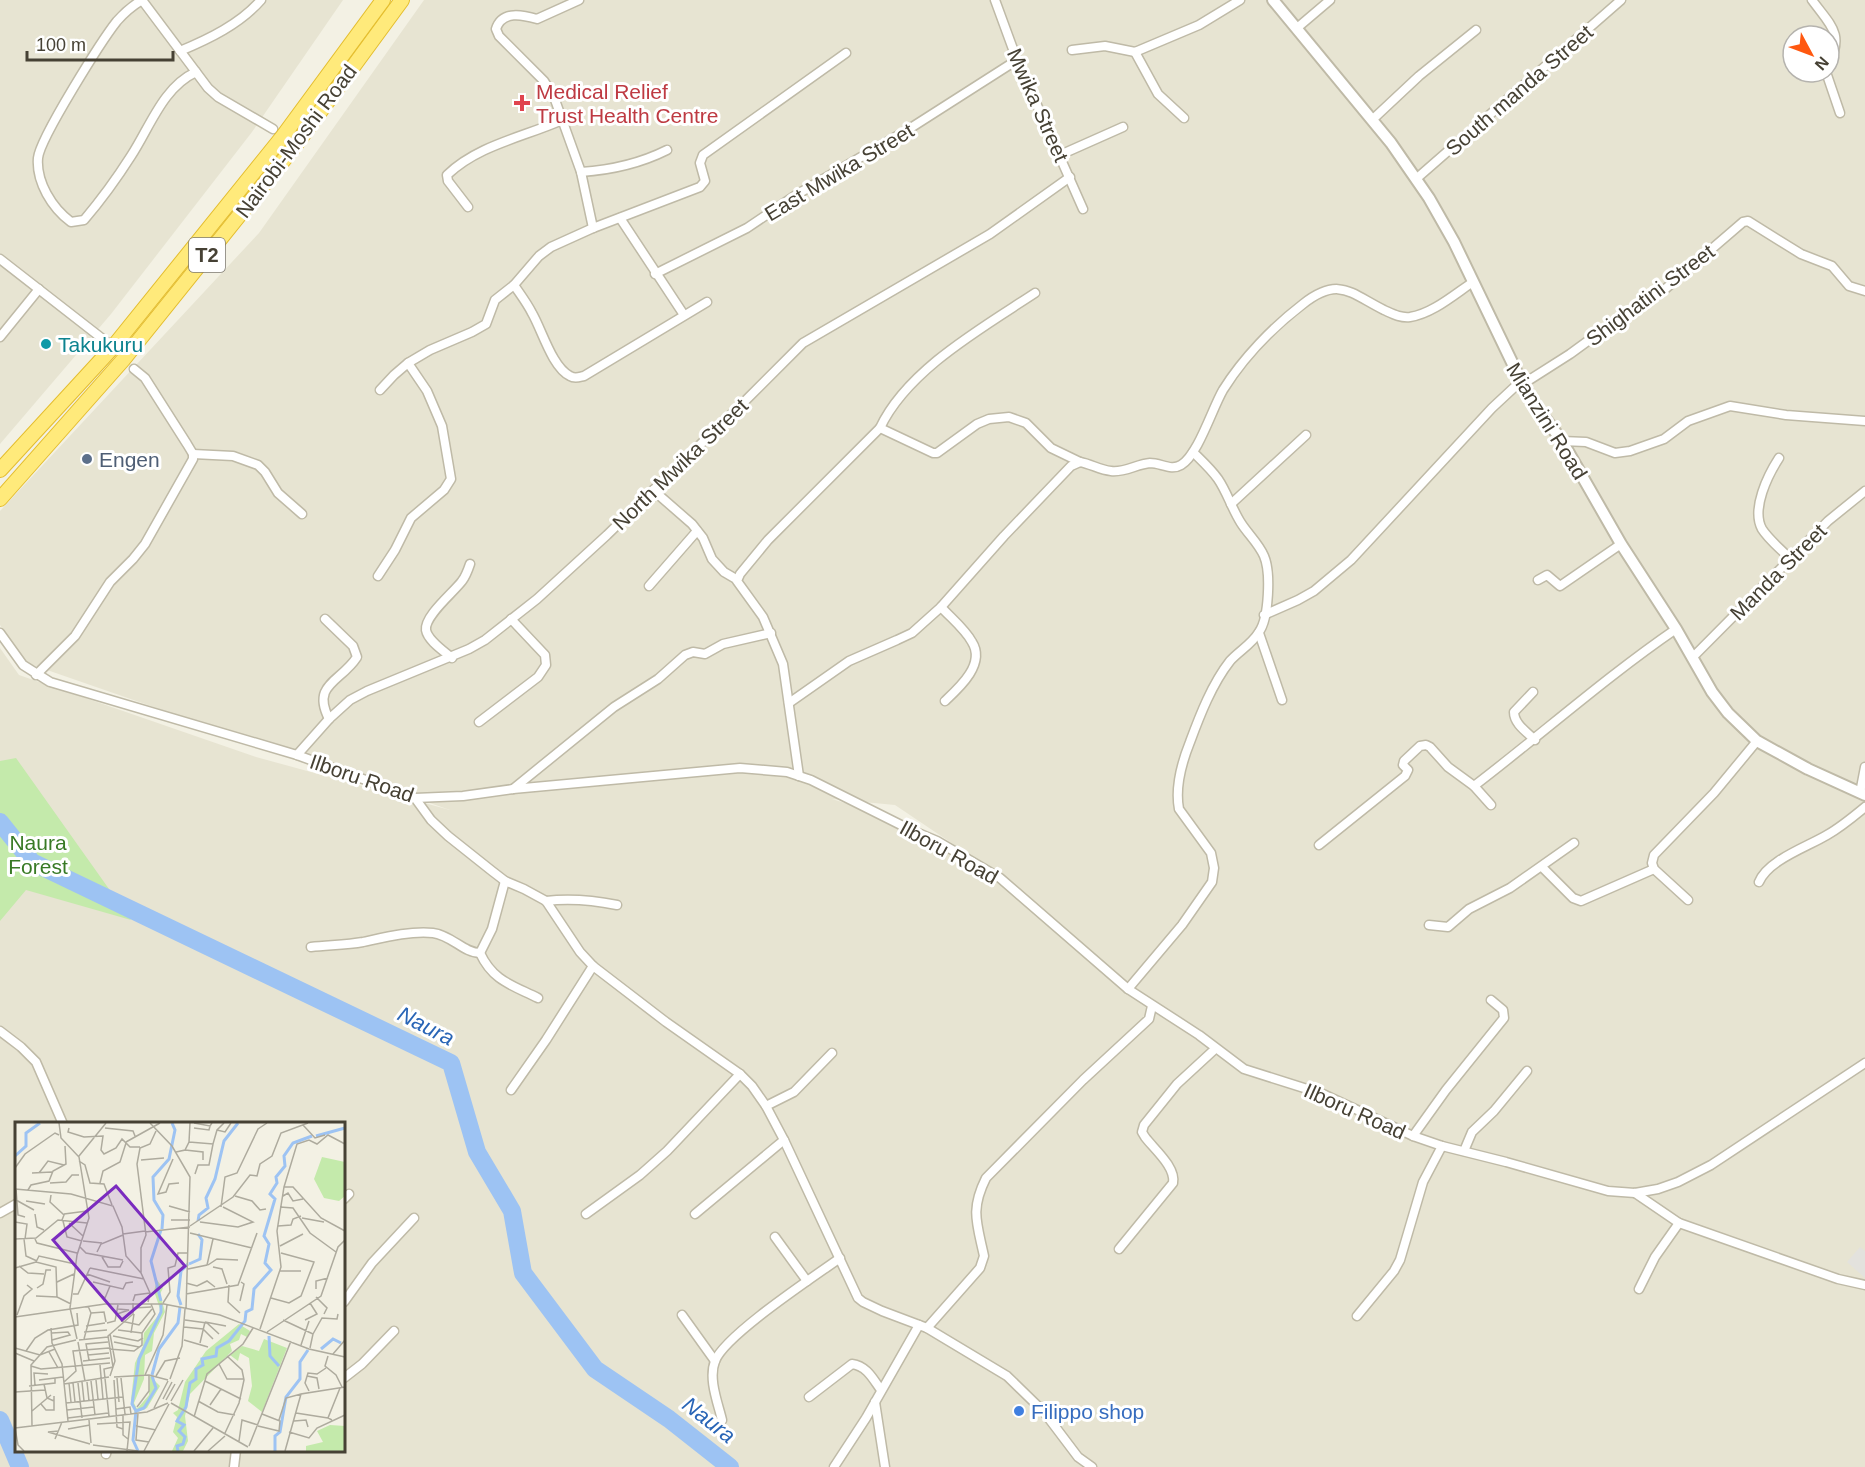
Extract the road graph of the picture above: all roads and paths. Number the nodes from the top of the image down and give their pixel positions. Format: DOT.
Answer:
graph roads {
  1 [pos="383,0"];
  2 [pos="402,0"];
  3 [pos="579,0"];
  4 [pos="995,0"];
  5 [pos="1240,0"];
  6 [pos="1273,0"];
  7 [pos="1330,0"];
  8 [pos="1621,0"];
  9 [pos="1812,0"];
  10 [pos="146,1"];
  11 [pos="255,2"];
  12 [pos="1828,24"];
  13 [pos="1297,28"];
  14 [pos="1476,30"];
  15 [pos="1072,50"];
  16 [pos="180,51"];
  17 [pos="1135,52"];
  18 [pos="846,53"];
  19 [pos="1017,60"];
  20 [pos="196,72"];
  21 [pos="1829,84"];
  22 [pos="1840,113"];
  23 [pos="1184,118"];
  24 [pos="562,120"];
  25 [pos="1372,120"];
  26 [pos="1123,127"];
  27 [pos="273,129"];
  28 [pos="667,150"];
  29 [pos="1060,155"];
  30 [pos="581,172"];
  31 [pos="1070,177"];
  32 [pos="1416,179"];
  33 [pos="468,207"];
  34 [pos="1083,209"];
  35 [pos="620,218"];
  36 [pos="593,228"];
  37 [pos="0,259"];
  38 [pos="656,274"];
  39 [pos="1473,282"];
  40 [pos="514,285"];
  41 [pos="39,289"];
  42 [pos="1865,291"];
  43 [pos="1035,293"];
  44 [pos="707,302"];
  45 [pos="684,315"];
  46 [pos="0,337"];
  47 [pos="113,347"];
  48 [pos="408,363"];
  49 [pos="134,369"];
  50 [pos="1522,382"];
  51 [pos="380,390"];
  52 [pos="1865,421"];
  53 [pos="880,428"];
  54 [pos="1306,435"];
  55 [pos="1562,441"];
  56 [pos="1193,452"];
  57 [pos="193,454"];
  58 [pos="1779,458"];
  59 [pos="1080,462"];
  60 [pos="0,470"];
  61 [pos="653,490"];
  62 [pos="1865,491"];
  63 [pos="0,499"];
  64 [pos="1231,504"];
  65 [pos="302,514"];
  66 [pos="697,531"];
  67 [pos="1621,544"];
  68 [pos="1791,560"];
  69 [pos="470,564"];
  70 [pos="378,576"];
  71 [pos="736,579"];
  72 [pos="1538,580"];
  73 [pos="650,586"];
  74 [pos="941,607"];
  75 [pos="1264,615"];
  76 [pos="325,619"];
  77 [pos="511,619"];
  78 [pos="1676,629"];
  79 [pos="0,633"];
  80 [pos="771,633"];
  81 [pos="1259,633"];
  82 [pos="1693,657"];
  83 [pos="452,658"];
  84 [pos="36,675"];
  85 [pos="1533,692"];
  86 [pos="1282,700"];
  87 [pos="945,701"];
  88 [pos="789,703"];
  89 [pos="329,719"];
  90 [pos="478,722"];
  91 [pos="1535,740"];
  92 [pos="1757,741"];
  93 [pos="297,755"];
  94 [pos="1865,767"];
  95 [pos="799,776"];
  96 [pos="1474,786"];
  97 [pos="513,789"];
  98 [pos="1863,794"];
  99 [pos="415,798"];
  100 [pos="1491,805"];
  101 [pos="1865,807"];
  102 [pos="1574,843"];
  103 [pos="1319,845"];
  104 [pos="1542,867"];
  105 [pos="1654,869"];
  106 [pos="505,881"];
  107 [pos="1759,882"];
  108 [pos="1688,900"];
  109 [pos="546,901"];
  110 [pos="617,905"];
  111 [pos="1429,925"];
  112 [pos="311,947"];
  113 [pos="480,953"];
  114 [pos="593,966"];
  115 [pos="1128,989"];
  116 [pos="538,998"];
  117 [pos="1491,1000"];
  118 [pos="1152,1006"];
  119 [pos="0,1031"];
  120 [pos="1215,1049"];
  121 [pos="832,1053"];
  122 [pos="1865,1063"];
  123 [pos="1527,1071"];
  124 [pos="740,1074"];
  125 [pos="511,1090"];
  126 [pos="766,1106"];
  127 [pos="62,1122"];
  128 [pos="1413,1136"];
  129 [pos="784,1140"];
  130 [pos="1442,1146"];
  131 [pos="1464,1151"];
  132 [pos="1635,1193"];
  133 [pos="15,1205"];
  134 [pos="0,1213"];
  135 [pos="586,1214"];
  136 [pos="695,1214"];
  137 [pos="414,1218"];
  138 [pos="1679,1223"];
  139 [pos="775,1237"];
  140 [pos="1119,1249"];
  141 [pos="840,1258"];
  142 [pos="807,1281"];
  143 [pos="1865,1285"];
  144 [pos="1639,1289"];
  145 [pos="345,1301"];
  146 [pos="682,1315"];
  147 [pos="1357,1316"];
  148 [pos="923,1326"];
  149 [pos="394,1331"];
  150 [pos="715,1361"];
  151 [pos="345,1377"];
  152 [pos="881,1390"];
  153 [pos="809,1397"];
  154 [pos="875,1402"];
  155 [pos="722,1420"];
  156 [pos="236,1452"];
  157 [pos="1089,1466"];
  158 [pos="234,1467"];
  159 [pos="834,1467"];
  160 [pos="885,1467"];
  1 -- 47 [label="highway, Nairobi-Moshi Road / T2"];
  2 -- 63 [label="highway, Nairobi-Moshi Road / T2"];
  3 -- 24 [label="street"];
  4 -- 19 [label="street, Mwika Street"];
  5 -- 17 [label="street"];
  6 -- 13 [label="street, Mianzini Road"];
  7 -- 13 [label="street"];
  8 -- 32 [label="street, South manda Street"];
  9 -- 12 [label="street"];
  10 -- 16 [label="street"];
  10 -- 20 [label="street"];
  11 -- 16 [label="street"];
  13 -- 25 [label="street, Mianzini Road"];
  14 -- 25 [label="street"];
  15 -- 17 [label="street"];
  16 -- 20 [label="street"];
  17 -- 23 [label="street"];
  18 -- 35 [label="street"];
  19 -- 29 [label="street, Mwika Street"];
  19 -- 38 [label="street, East Mwika Street"];
  20 -- 27 [label="street"];
  21 -- 22 [label="street"];
  24 -- 30 [label="street"];
  24 -- 33 [label="street"];
  25 -- 32 [label="street, Mianzini Road"];
  26 -- 29 [label="street"];
  28 -- 30 [label="street"];
  29 -- 31 [label="street, Mwika Street"];
  30 -- 36 [label="street"];
  31 -- 34 [label="street, Mwika Street"];
  31 -- 61 [label="street, North Mwika Street"];
  32 -- 39 [label="street, Mianzini Road"];
  35 -- 36 [label="street"];
  35 -- 38 [label="street"];
  36 -- 40 [label="street"];
  37 -- 41 [label="street"];
  38 -- 45 [label="street"];
  39 -- 50 [label="street, Mianzini Road"];
  39 -- 56 [label="street"];
  40 -- 45 [label="street"];
  40 -- 48 [label="street"];
  41 -- 46 [label="street"];
  41 -- 47 [label="street"];
  42 -- 50 [label="street, Shighatini Street"];
  43 -- 53 [label="street"];
  44 -- 45 [label="street"];
  47 -- 60 [label="highway, Nairobi-Moshi Road / T2"];
  48 -- 51 [label="street"];
  48 -- 70 [label="street"];
  49 -- 57 [label="street"];
  50 -- 55 [label="street, Mianzini Road"];
  50 -- 75 [label="street"];
  52 -- 55 [label="street"];
  53 -- 59 [label="street"];
  53 -- 71 [label="street"];
  54 -- 64 [label="street"];
  55 -- 67 [label="street, Mianzini Road"];
  56 -- 59 [label="street"];
  56 -- 64 [label="street"];
  57 -- 65 [label="street"];
  57 -- 84 [label="street"];
  58 -- 68 [label="street"];
  59 -- 74 [label="street"];
  61 -- 66 [label="street"];
  61 -- 77 [label="street, North Mwika Street"];
  62 -- 68 [label="street, Manda Street"];
  64 -- 75 [label="street"];
  66 -- 71 [label="street"];
  66 -- 73 [label="street"];
  67 -- 72 [label="street"];
  67 -- 78 [label="street, Mianzini Road"];
  68 -- 82 [label="street, Manda Street"];
  69 -- 83 [label="street"];
  71 -- 80 [label="street"];
  74 -- 87 [label="street"];
  74 -- 88 [label="street"];
  75 -- 81 [label="street"];
  76 -- 89 [label="street"];
  77 -- 83 [label="street, North Mwika Street"];
  77 -- 90 [label="street"];
  78 -- 82 [label="street, Mianzini Road"];
  78 -- 91 [label="street"];
  79 -- 84 [label="street, Ilboru Road"];
  80 -- 88 [label="street"];
  80 -- 97 [label="street"];
  81 -- 86 [label="street"];
  81 -- 115 [label="street"];
  82 -- 92 [label="street, Mianzini Road"];
  83 -- 89 [label="street, North Mwika Street"];
  84 -- 93 [label="street, Ilboru Road"];
  85 -- 91 [label="street"];
  88 -- 95 [label="street"];
  89 -- 93 [label="street, North Mwika Street"];
  91 -- 96 [label="street"];
  92 -- 98 [label="street, Mianzini Road"];
  92 -- 105 [label="street"];
  93 -- 99 [label="street, Ilboru Road"];
  94 -- 98 [label="street"];
  95 -- 97 [label="street, Ilboru Road"];
  95 -- 115 [label="street, Ilboru Road"];
  96 -- 100 [label="street"];
  96 -- 103 [label="street"];
  97 -- 99 [label="street, Ilboru Road"];
  99 -- 106 [label="street"];
  101 -- 107 [label="street"];
  102 -- 104 [label="street"];
  104 -- 105 [label="street"];
  104 -- 111 [label="street"];
  105 -- 108 [label="street"];
  106 -- 109 [label="street"];
  106 -- 113 [label="street"];
  109 -- 110 [label="street"];
  109 -- 114 [label="street"];
  112 -- 113 [label="street"];
  113 -- 116 [label="street"];
  114 -- 124 [label="street"];
  114 -- 125 [label="street"];
  115 -- 118 [label="street, Ilboru Road"];
  117 -- 128 [label="street"];
  118 -- 120 [label="street, Ilboru Road"];
  118 -- 148 [label="street"];
  119 -- 127 [label="street"];
  120 -- 128 [label="street, Ilboru Road"];
  120 -- 140 [label="street"];
  121 -- 126 [label="street"];
  122 -- 132 [label="street, Ilboru Road"];
  123 -- 131 [label="street"];
  124 -- 126 [label="street"];
  124 -- 135 [label="street"];
  126 -- 129 [label="street"];
  128 -- 130 [label="street, Ilboru Road"];
  129 -- 136 [label="street"];
  129 -- 141 [label="street"];
  130 -- 131 [label="street, Ilboru Road"];
  130 -- 147 [label="street"];
  131 -- 132 [label="street, Ilboru Road"];
  132 -- 138 [label="street"];
  133 -- 134 [label="street"];
  137 -- 145 [label="street"];
  138 -- 143 [label="street"];
  138 -- 144 [label="street"];
  139 -- 142 [label="street"];
  141 -- 142 [label="street"];
  141 -- 148 [label="street"];
  142 -- 150 [label="street"];
  146 -- 150 [label="street"];
  148 -- 152 [label="street"];
  148 -- 157 [label="street"];
  149 -- 151 [label="street"];
  150 -- 155 [label="street"];
  152 -- 153 [label="street"];
  152 -- 154 [label="street"];
  154 -- 159 [label="street"];
  154 -- 160 [label="street"];
  156 -- 158 [label="street"];
}
